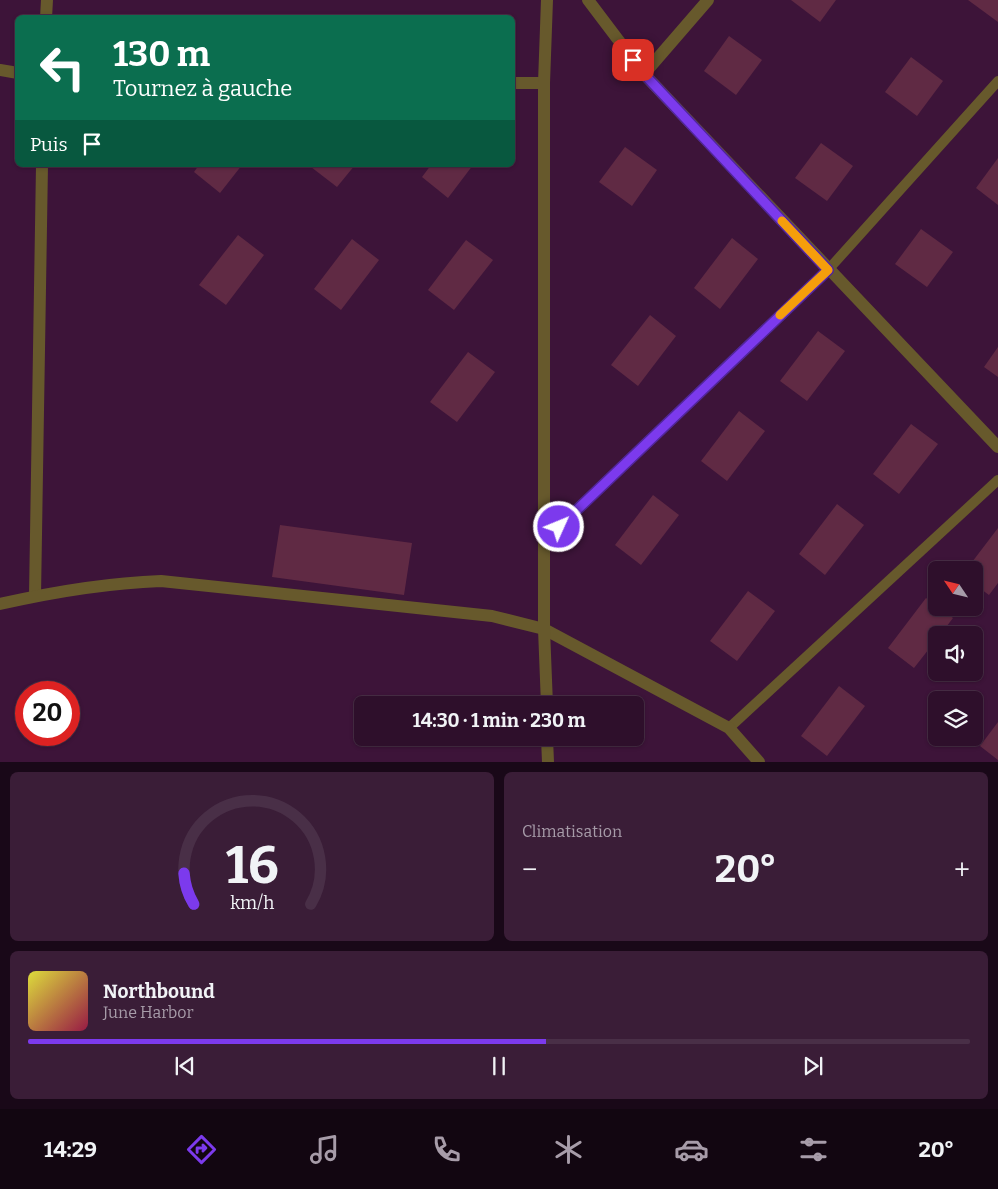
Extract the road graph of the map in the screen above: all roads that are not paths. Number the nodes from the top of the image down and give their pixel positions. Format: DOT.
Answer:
graph roads {
  1 [pos="47,0"];
  2 [pos="547,0"];
  3 [pos="588,0"];
  4 [pos="708,0"];
  5 [pos="46,15"];
  6 [pos="0,70"];
  7 [pos="15,72"];
  8 [pos="644,74"];
  9 [pos="998,81"];
  10 [pos="515,83"];
  11 [pos="544,83"];
  12 [pos="42,167"];
  13 [pos="828,270"];
  14 [pos="998,447"];
  15 [pos="998,480"];
  16 [pos="545,540"];
  17 [pos="35,596"];
  18 [pos="0,604"];
  19 [pos="544,629"];
  20 [pos="547,696"];
  21 [pos="729,728"];
  22 [pos="548,746"];
  23 [pos="548,762"];
  24 [pos="759,762"];
  1 -- 5 [label="street"];
  2 -- 11 [label="street"];
  3 -- 8 [label="street"];
  4 -- 8 [label="street"];
  6 -- 7 [label="street"];
  8 -- 13 [label="street"];
  9 -- 13 [label="lane"];
  10 -- 11 [label="street"];
  11 -- 16 [label="street"];
  12 -- 17 [label="street"];
  13 -- 14 [label="street"];
  13 -- 16 [label="lane"];
  15 -- 21 [label="lane"];
  16 -- 19 [label="street"];
  17 -- 18 [label="street"];
  17 -- 19 [label="street"];
  19 -- 20 [label="street"];
  19 -- 21 [label="street"];
  21 -- 24 [label="street"];
  22 -- 23 [label="street"];
}
